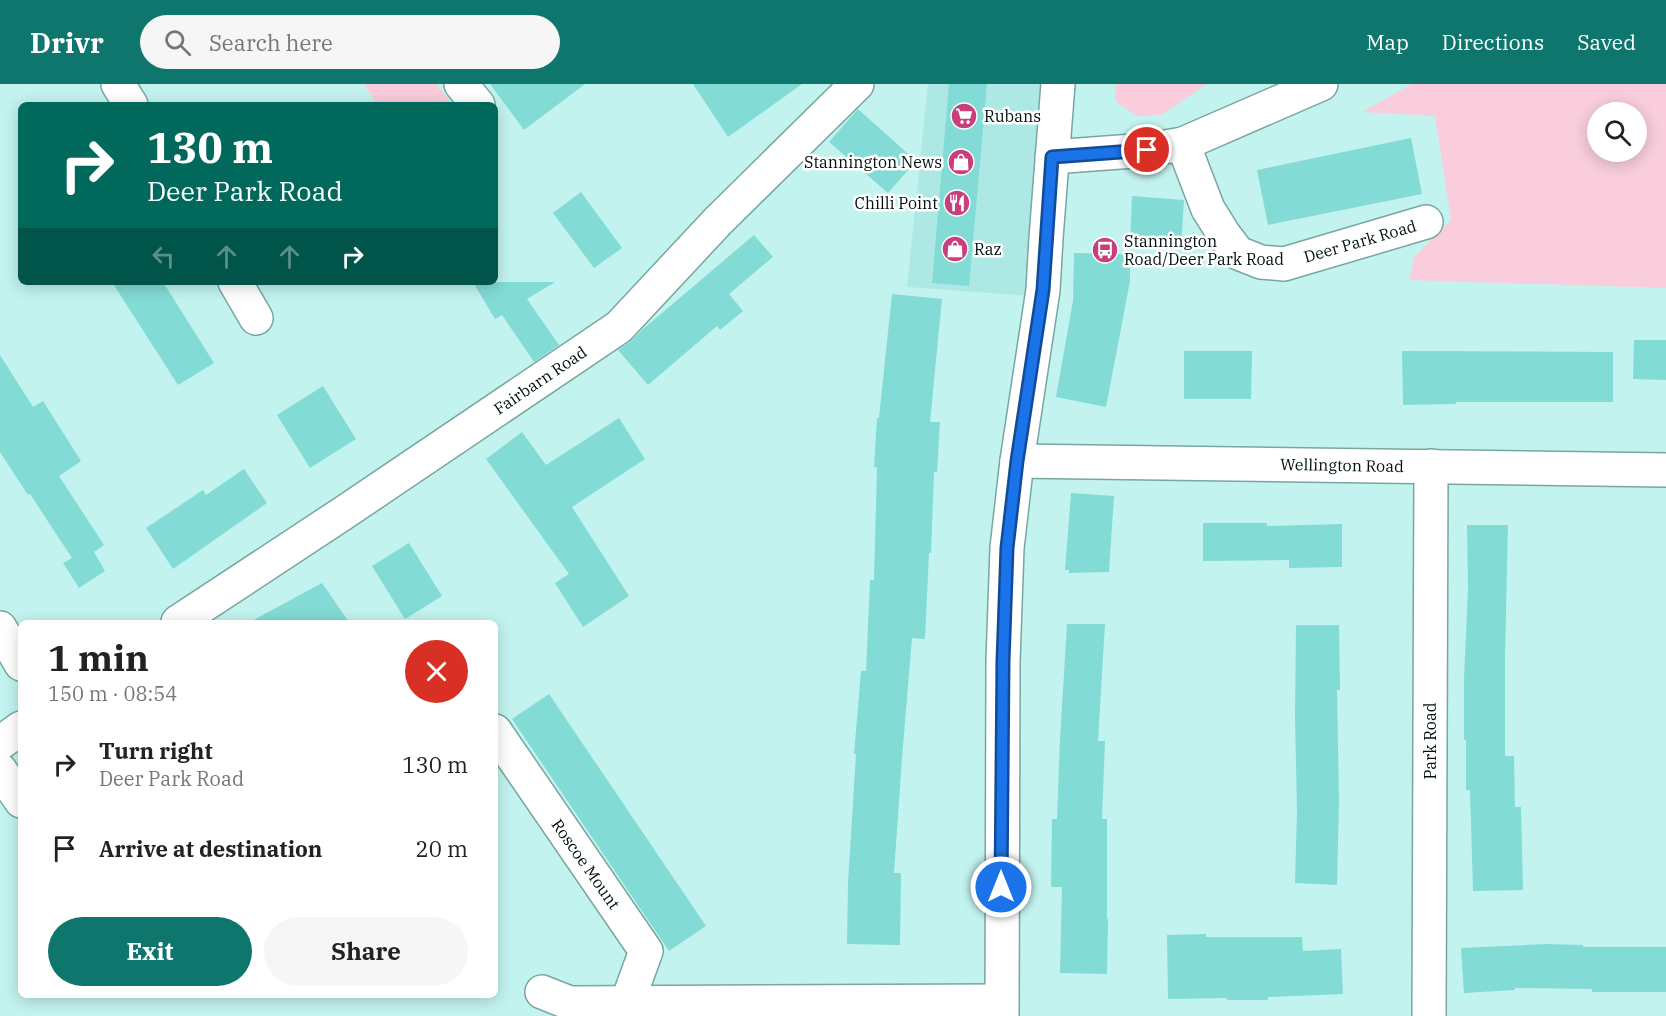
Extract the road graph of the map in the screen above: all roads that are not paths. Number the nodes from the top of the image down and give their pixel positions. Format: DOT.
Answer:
graph roads {
  1 [pos="118,84"];
  2 [pos="461,84"];
  3 [pos="857,84"];
  4 [pos="1058,84"];
  5 [pos="1321,84"];
  6 [pos="129,102"];
  7 [pos="476,102"];
  8 [pos="1183,144"];
  9 [pos="1052,157"];
  10 [pos="1426,222"];
  11 [pos="237,285"];
  12 [pos="256,318"];
  13 [pos="1017,461"];
  14 [pos="1431,466"];
  15 [pos="1666,470"];
  16 [pos="181,620"];
  17 [pos="0,628"];
  18 [pos="18,659"];
  19 [pos="18,730"];
  20 [pos="498,735"];
  21 [pos="0,743"];
  22 [pos="0,770"];
  23 [pos="18,797"];
  24 [pos="542,992"];
  25 [pos="627,1003"];
  26 [pos="1001,1008"];
  27 [pos="1429,1016"];
  1 -- 6 [label="street"];
  2 -- 7 [label="street"];
  3 -- 16 [label="street, Fairbarn Road"];
  4 -- 9 [label="street"];
  5 -- 8 [label="street"];
  8 -- 9 [label="street"];
  8 -- 10 [label="street, Deer Park Road"];
  9 -- 13 [label="street"];
  11 -- 12 [label="street"];
  13 -- 14 [label="street, Wellington Road"];
  13 -- 26 [label="street"];
  14 -- 15 [label="street, Wellington Road"];
  14 -- 27 [label="street, Park Road"];
  17 -- 18 [label="street"];
  19 -- 21 [label="street"];
  20 -- 25 [label="street, Roscoe Mount"];
  22 -- 23 [label="street"];
  24 -- 25 [label="street"];
  25 -- 26 [label="street"];
}
